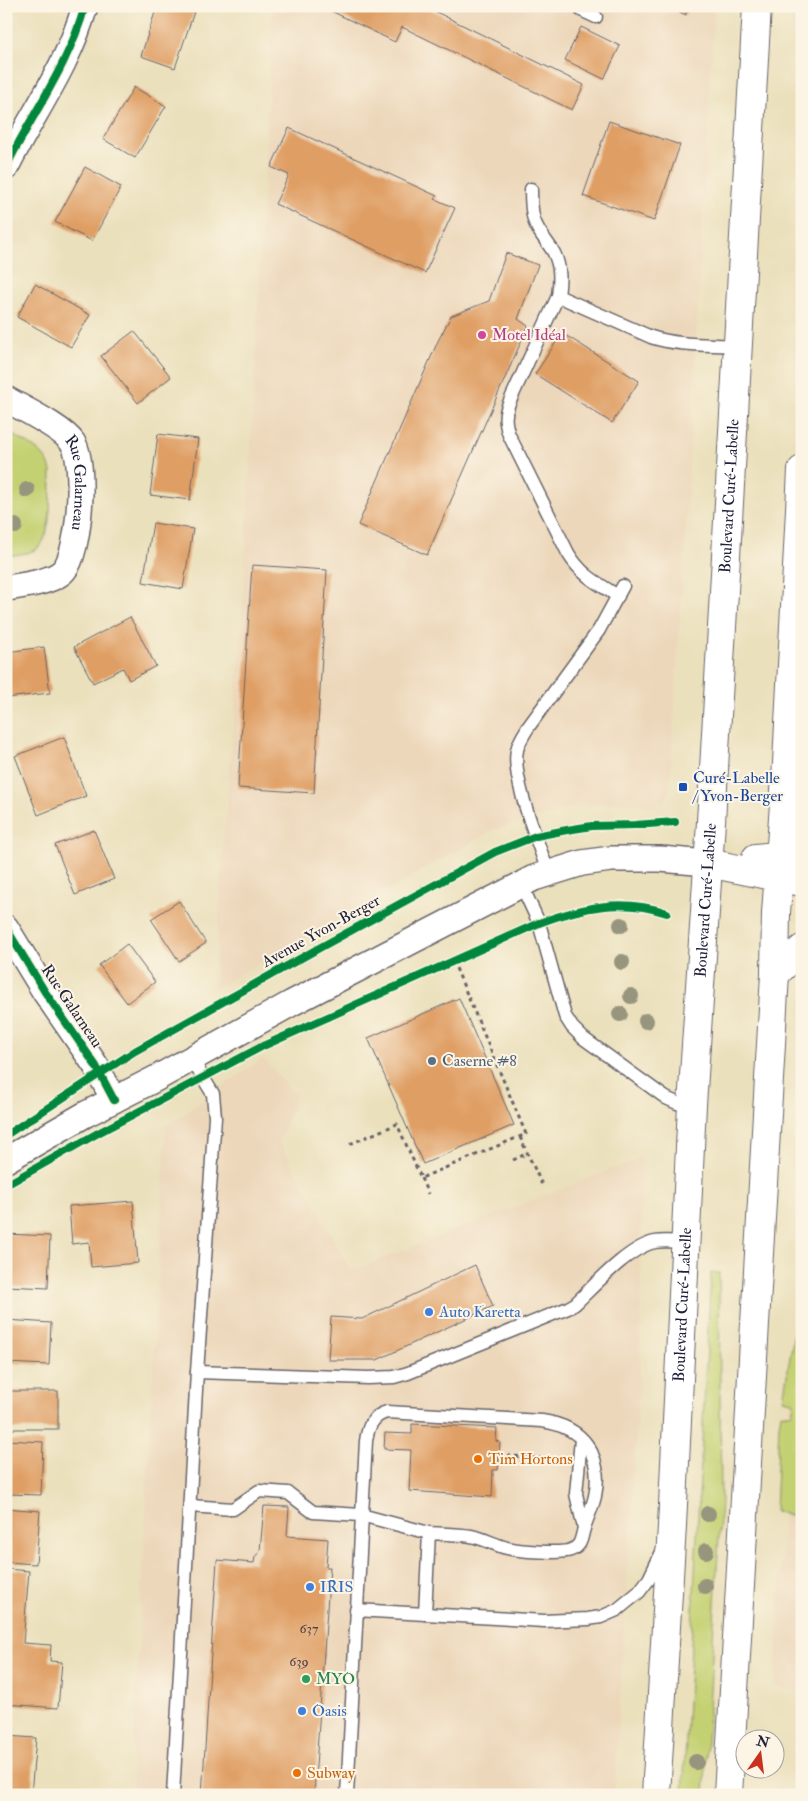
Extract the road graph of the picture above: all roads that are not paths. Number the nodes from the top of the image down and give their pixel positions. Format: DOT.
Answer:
graph roads {
  1 [pos="85,6"];
  2 [pos="757,6"];
  3 [pos="581,10"];
  4 [pos="596,17"];
  5 [pos="6,167"];
  6 [pos="531,189"];
  7 [pos="558,296"];
  8 [pos="737,346"];
  9 [pos="6,398"];
  10 [pos="801,487"];
  11 [pos="6,588"];
  12 [pos="794,770"];
  13 [pos="708,863"];
  14 [pos="790,867"];
  15 [pos="548,872"];
  16 [pos="521,884"];
  17 [pos="6,928"];
  18 [pos="802,949"];
  19 [pos="774,974"];
  20 [pos="191,1058"];
  21 [pos="114,1100"];
  22 [pos="692,1105"];
  23 [pos="6,1160"];
  24 [pos="687,1242"];
  25 [pos="197,1372"];
  26 [pos="582,1439"];
  27 [pos="190,1506"];
  28 [pos="361,1515"];
  29 [pos="672,1526"];
  30 [pos="584,1528"];
  31 [pos="429,1533"];
  32 [pos="356,1610"];
  33 [pos="425,1614"];
  34 [pos="173,1795"];
  35 [pos="347,1795"];
  36 [pos="656,1795"];
  37 [pos="728,1795"];
  1 -- 5 [label="street"];
  2 -- 8 [label="main road, Boulevard Curé-Labelle"];
  3 -- 4 [label="lane"];
  6 -- 7 [label="lane"];
  7 -- 8 [label="lane"];
  7 -- 15 [label="lane"];
  8 -- 13 [label="main road, Boulevard Curé-Labelle"];
  9 -- 11 [label="street, Rue Galarneau"];
  10 -- 12 [label="main road"];
  12 -- 14 [label="main road"];
  13 -- 14 [label="main road"];
  13 -- 15 [label="street"];
  13 -- 22 [label="main road, Boulevard Curé-Labelle"];
  14 -- 19 [label="main road"];
  15 -- 16 [label="street"];
  16 -- 20 [label="street"];
  16 -- 22 [label="lane"];
  17 -- 21 [label="street, Rue Galarneau"];
  18 -- 19 [label="main road"];
  19 -- 37 [label="main road"];
  20 -- 21 [label="street"];
  20 -- 25 [label="lane"];
  21 -- 23 [label="street"];
  22 -- 24 [label="main road, Boulevard Curé-Labelle"];
  24 -- 25 [label="lane"];
  24 -- 29 [label="main road, Boulevard Curé-Labelle"];
  25 -- 27 [label="lane"];
  26 -- 28 [label="lane"];
  26 -- 30 [label="lane"];
  26 -- 30 [label="lane"];
  27 -- 28 [label="lane"];
  27 -- 34 [label="lane"];
  28 -- 31 [label="lane"];
  28 -- 32 [label="lane"];
  29 -- 33 [label="lane"];
  29 -- 36 [label="main road, Boulevard Curé-Labelle"];
  30 -- 31 [label="lane"];
  31 -- 33 [label="lane"];
  32 -- 33 [label="lane"];
  32 -- 35 [label="lane"];
}
